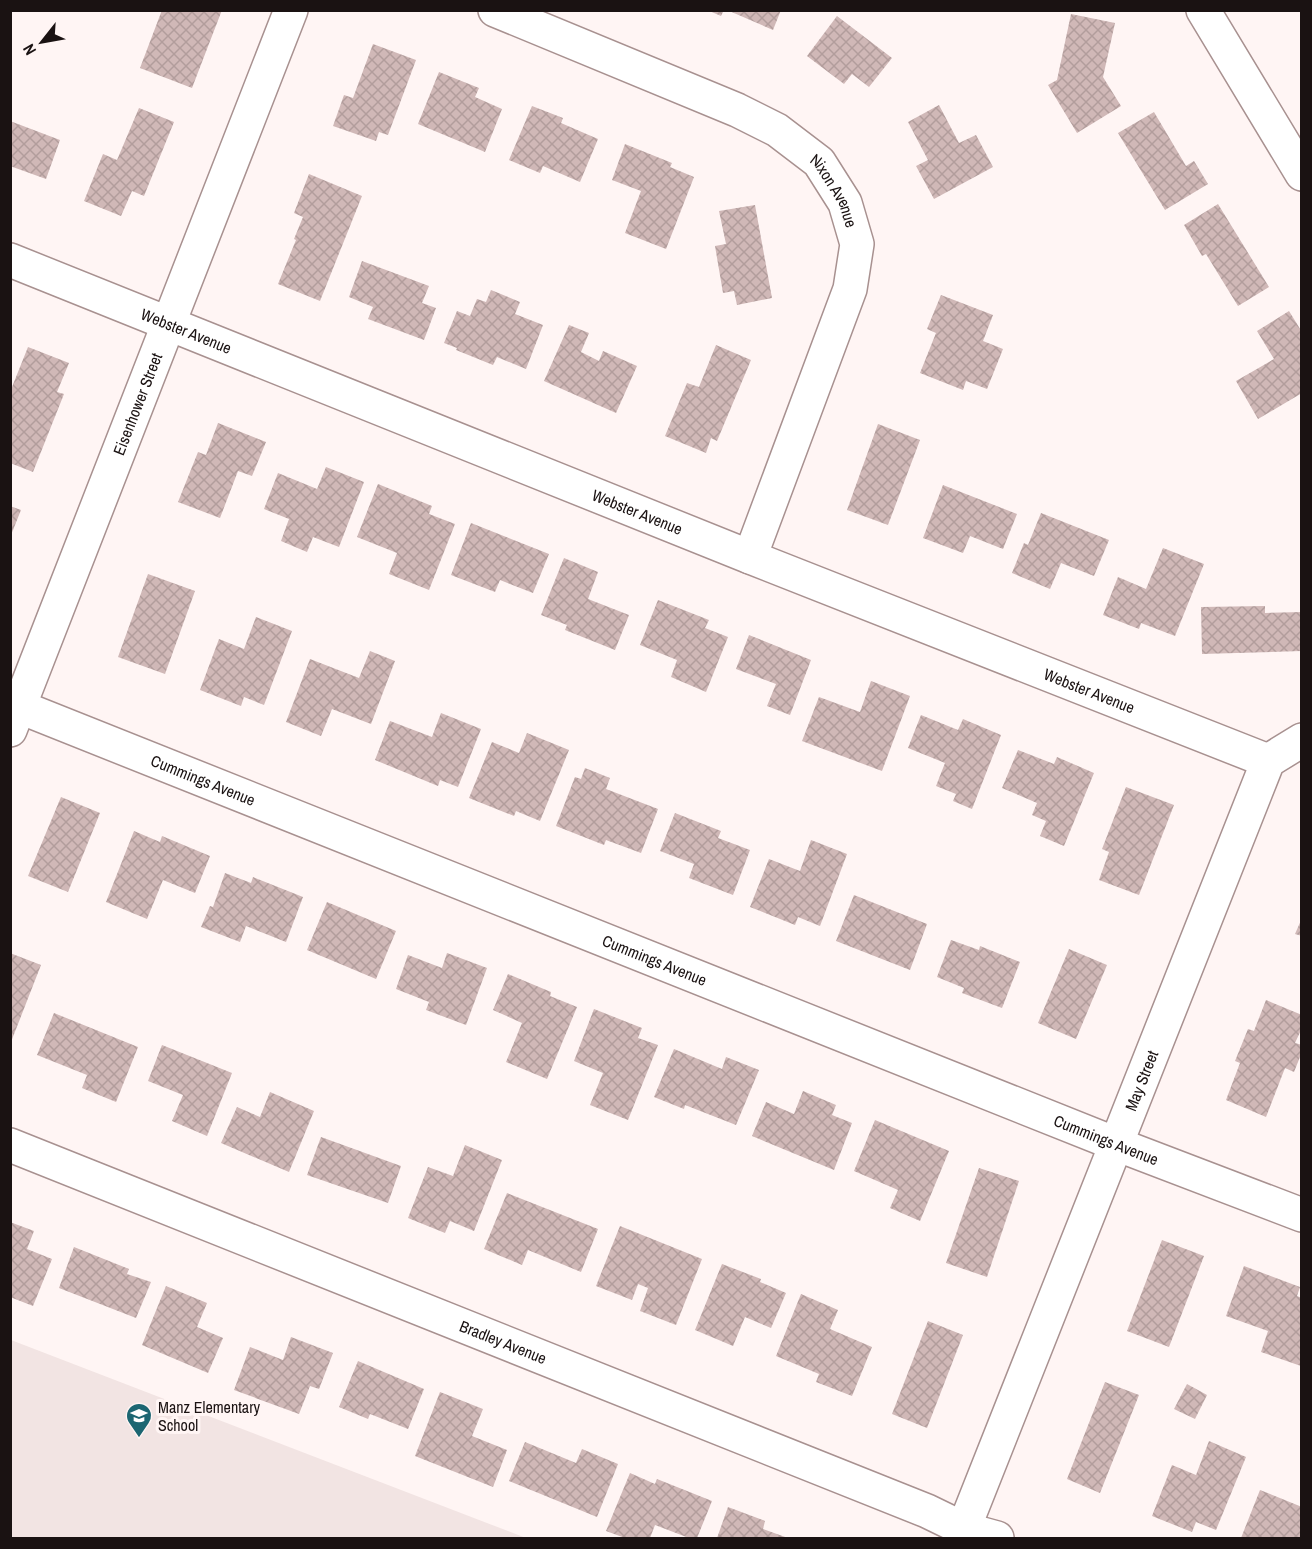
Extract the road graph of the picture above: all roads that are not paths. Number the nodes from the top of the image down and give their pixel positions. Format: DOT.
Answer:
graph roads {
  1 [pos="291,10"];
  2 [pos="495,10"];
  3 [pos="1203,10"];
  4 [pos="1302,174"];
  5 [pos="10,260"];
  6 [pos="168,323"];
  7 [pos="750,557"];
  8 [pos="14,713"];
  9 [pos="1302,740"];
  10 [pos="1268,761"];
  11 [pos="1116,1144"];
  12 [pos="10,1145"];
  13 [pos="1302,1215"];
  14 [pos="962,1534"];
  15 [pos="997,1539"];
  1 -- 6 [label="street, Eisenhower Street"];
  2 -- 7 [label="street, Nixon Avenue"];
  3 -- 4 [label="street"];
  5 -- 6 [label="street, Webster Avenue"];
  6 -- 7 [label="street, Webster Avenue"];
  6 -- 8 [label="street, Eisenhower Street"];
  7 -- 10 [label="street, Webster Avenue"];
  8 -- 11 [label="street, Cummings Avenue"];
  9 -- 10 [label="street"];
  10 -- 11 [label="street, May Street"];
  11 -- 13 [label="street, Cummings Avenue"];
  11 -- 14 [label="street, May Street"];
  12 -- 14 [label="street, Bradley Avenue"];
  14 -- 15 [label="street, Bradley Avenue"];
}
